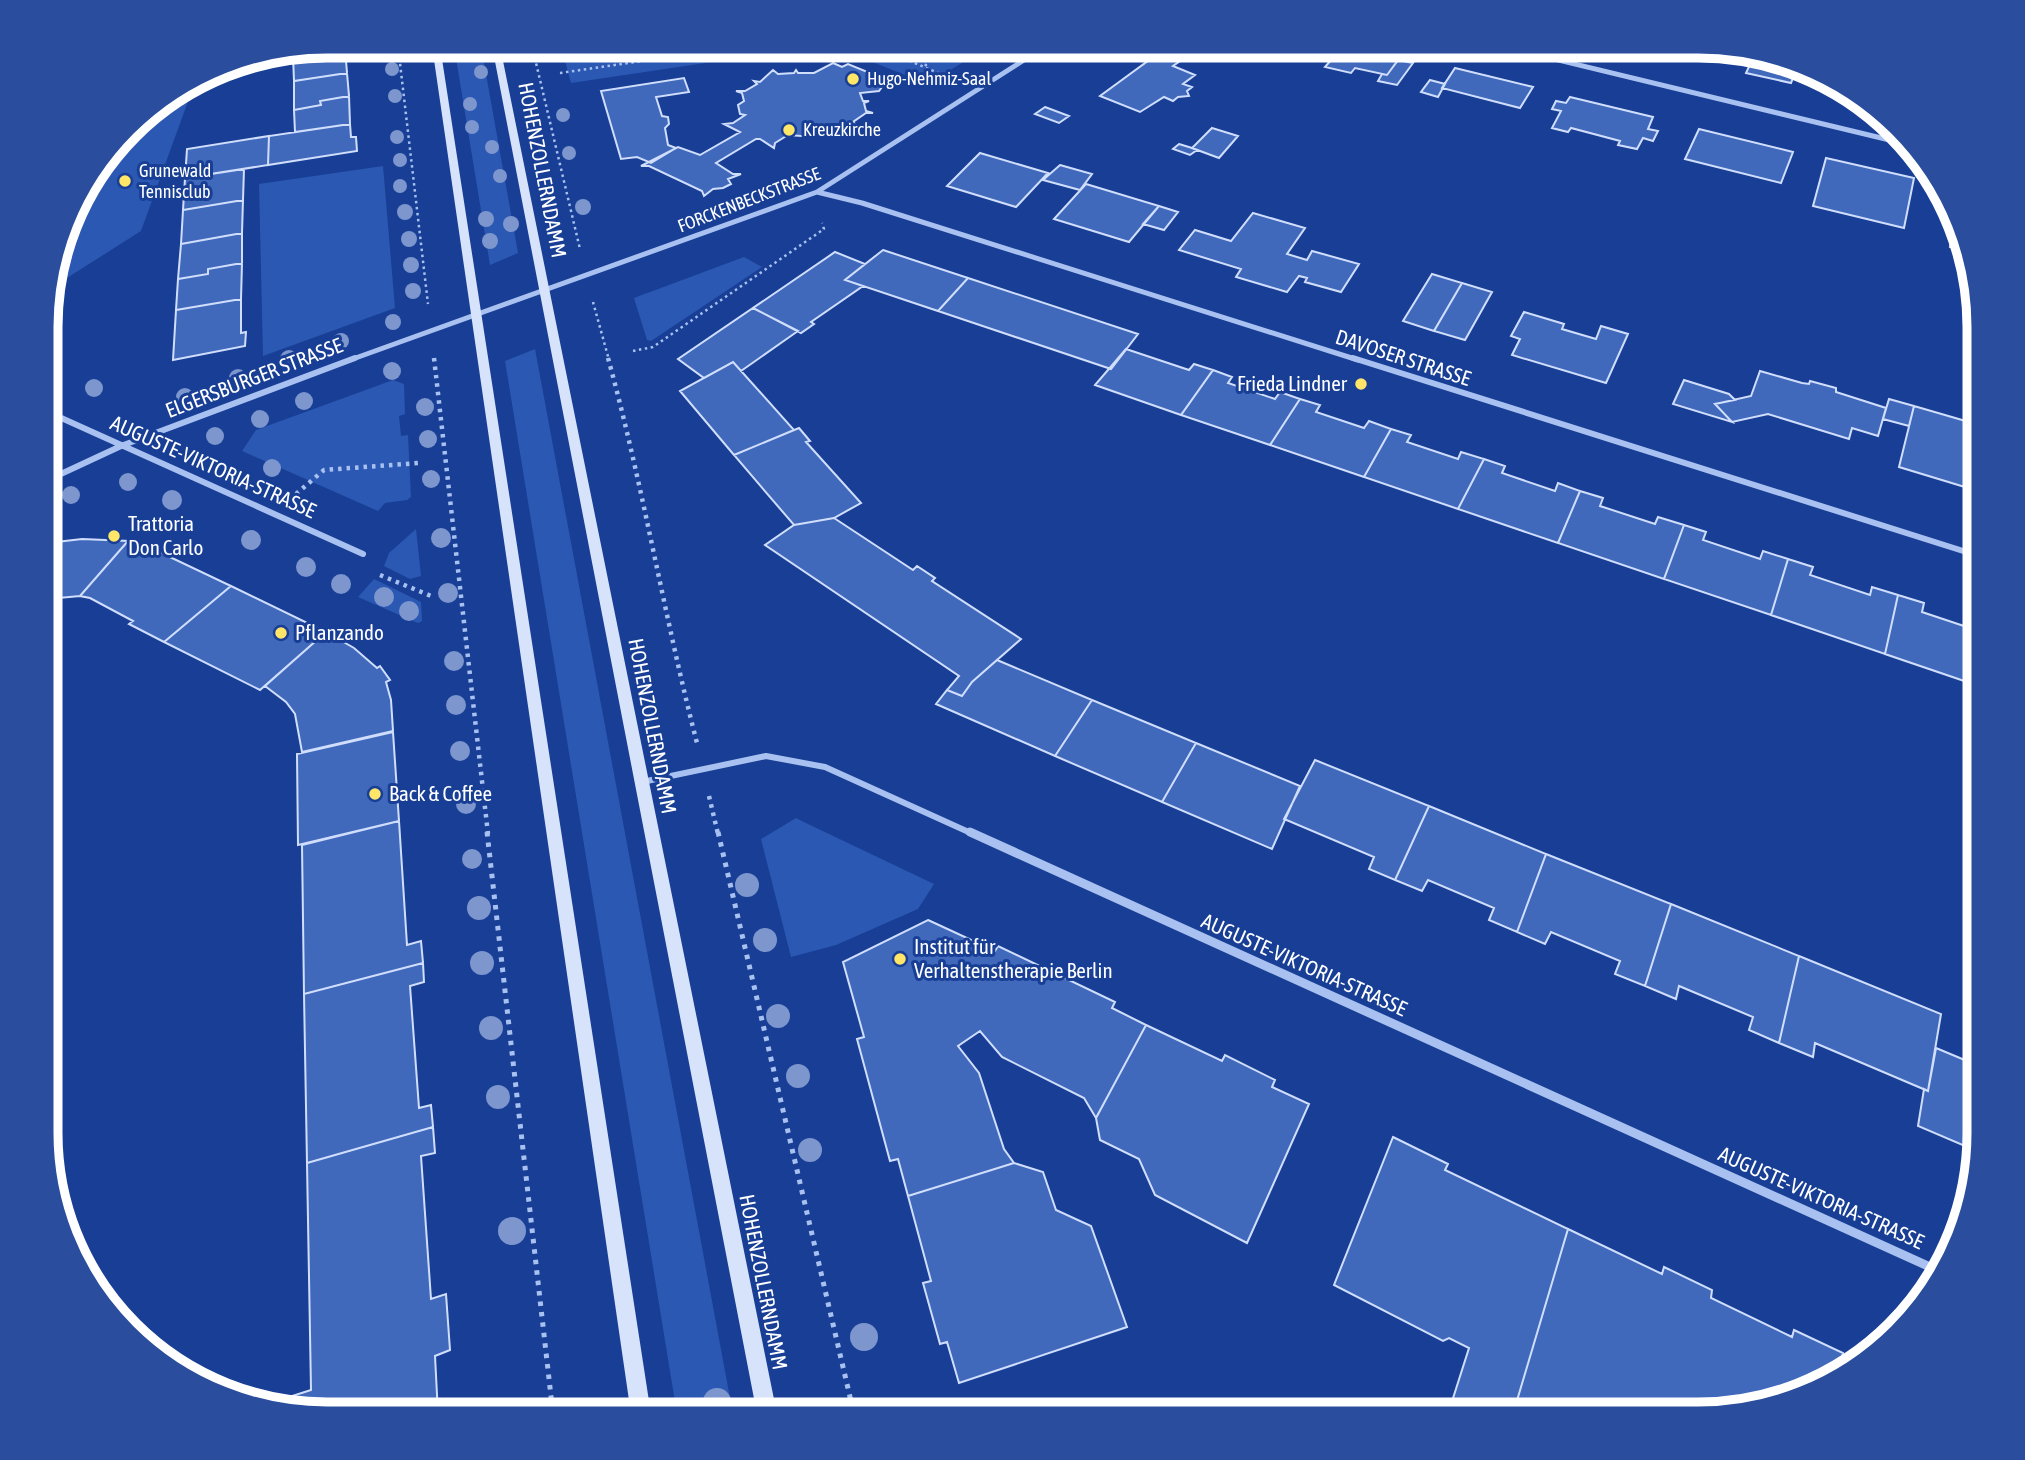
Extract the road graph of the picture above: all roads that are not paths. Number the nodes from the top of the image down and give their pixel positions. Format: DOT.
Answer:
graph roads {
  1 [pos="438,58"];
  2 [pos="498,58"];
  3 [pos="1027,58"];
  4 [pos="1550,58"];
  5 [pos="1892,141"];
  6 [pos="817,192"];
  7 [pos="544,289"];
  8 [pos="475,313"];
  9 [pos="58,417"];
  10 [pos="121,446"];
  11 [pos="58,475"];
  12 [pos="1967,552"];
  13 [pos="363,554"];
  14 [pos="642,782"];
  15 [pos="1931,1268"];
  16 [pos="640,1402"];
  17 [pos="765,1402"];
  1 -- 8 [label="main road"];
  2 -- 7 [label="main road, HOHENZOLLERNDAMM"];
  3 -- 6 [label="street, FORCKENBECKSTRASSE"];
  4 -- 5 [label="street"];
  6 -- 7 [label="street, FORCKENBECKSTRASSE"];
  6 -- 12 [label="street, DAVOSER STRASSE"];
  7 -- 8 [label="street, FORCKENBECKSTRASSE"];
  7 -- 14 [label="main road, HOHENZOLLERNDAMM"];
  8 -- 10 [label="street, ELGERSBURGER STRASSE"];
  8 -- 16 [label="main road"];
  9 -- 10 [label="street, AUGUSTE-VIKTORIA-STRASSE"];
  10 -- 11 [label="street, ELGERSBURGER STRASSE"];
  10 -- 13 [label="street, AUGUSTE-VIKTORIA-STRASSE"];
  14 -- 15 [label="street, AUGUSTE-VIKTORIA-STRASSE"];
  14 -- 17 [label="main road, HOHENZOLLERNDAMM"];
}
